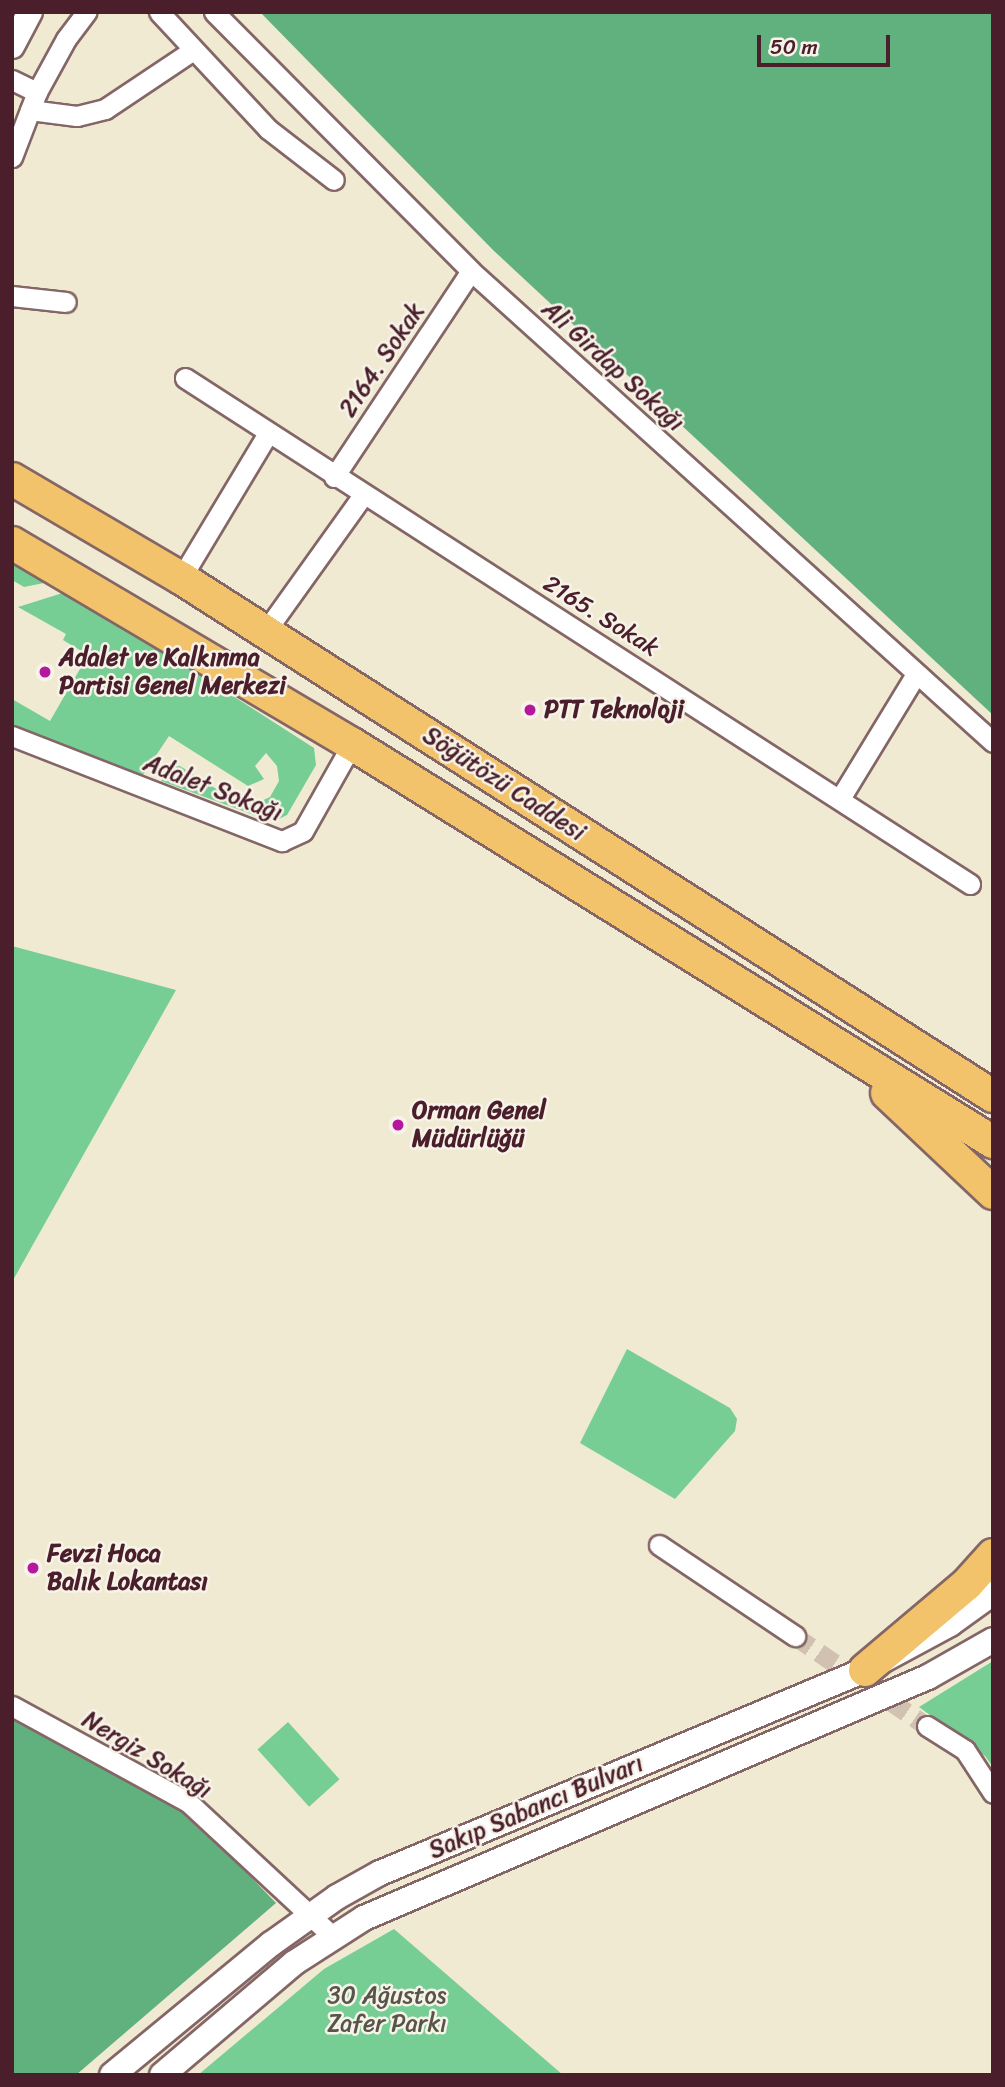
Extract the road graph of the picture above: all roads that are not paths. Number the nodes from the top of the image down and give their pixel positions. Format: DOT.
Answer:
graph roads {
  1 [pos="30,12"];
  2 [pos="86,12"];
  3 [pos="159,12"];
  4 [pos="214,12"];
  5 [pos="12,46"];
  6 [pos="193,50"];
  7 [pos="12,80"];
  8 [pos="26,109"];
  9 [pos="12,157"];
  10 [pos="334,180"];
  11 [pos="471,271"];
  12 [pos="12,296"];
  13 [pos="66,302"];
  14 [pos="185,378"];
  15 [pos="268,433"];
  16 [pos="334,477"];
  17 [pos="12,479"];
  18 [pos="363,495"];
  19 [pos="12,543"];
  20 [pos="181,578"];
  21 [pos="265,632"];
  22 [pos="915,676"];
  23 [pos="12,736"];
  24 [pos="993,742"];
  25 [pos="352,744"];
  26 [pos="841,797"];
  27 [pos="970,884"];
  28 [pos="832,1043"];
  29 [pos="993,1096"];
  30 [pos="993,1142"];
  31 [pos="993,1193"];
  32 [pos="659,1545"];
  33 [pos="993,1555"];
  34 [pos="993,1593"];
  35 [pos="795,1636"];
  36 [pos="993,1640"];
  37 [pos="865,1670"];
  38 [pos="12,1706"];
  39 [pos="927,1726"];
  40 [pos="993,1793"];
  41 [pos="312,1914"];
  42 [pos="332,1936"];
  43 [pos="112,2075"];
  44 [pos="162,2075"];
  1 -- 5 [label="street"];
  2 -- 8 [label="street"];
  3 -- 6 [label="street"];
  4 -- 11 [label="street, Ali Girdap Sokağı"];
  6 -- 8 [label="street"];
  6 -- 10 [label="street"];
  7 -- 8 [label="street"];
  8 -- 9 [label="street"];
  11 -- 16 [label="street, 2164. Sokak"];
  11 -- 22 [label="street, Ali Girdap Sokağı"];
  12 -- 13 [label="street"];
  14 -- 15 [label="street, 2165. Sokak"];
  15 -- 16 [label="street, 2165. Sokak"];
  15 -- 20 [label="street"];
  16 -- 18 [label="street, 2165. Sokak"];
  17 -- 20 [label="main road, Söğütözü Caddesi"];
  18 -- 21 [label="street"];
  18 -- 26 [label="street, 2165. Sokak"];
  19 -- 25 [label="main road, Söğütözü Caddesi"];
  20 -- 21 [label="main road, Söğütözü Caddesi"];
  21 -- 29 [label="main road, Söğütözü Caddesi"];
  22 -- 24 [label="street, Ali Girdap Sokağı"];
  22 -- 26 [label="street"];
  23 -- 25 [label="street, Adalet Sokağı"];
  25 -- 28 [label="main road, Söğütözü Caddesi"];
  26 -- 27 [label="street, 2165. Sokak"];
  28 -- 30 [label="main road, Söğütözü Caddesi"];
  28 -- 31 [label="main road"];
  32 -- 35 [label="street"];
  33 -- 37 [label="main road"];
  34 -- 37 [label="street, Sakıp Sabancı Bulvarı"];
  36 -- 42 [label="street, Sakıp Sabancı Bulvarı"];
  37 -- 41 [label="street, Sakıp Sabancı Bulvarı"];
  38 -- 41 [label="street, Nergiz Sokağı"];
  39 -- 40 [label="street"];
  41 -- 42 [label="street, Nergiz Sokağı"];
  41 -- 43 [label="street, Sakıp Sabancı Bulvarı"];
  42 -- 44 [label="street, Sakıp Sabancı Bulvarı"];
}
